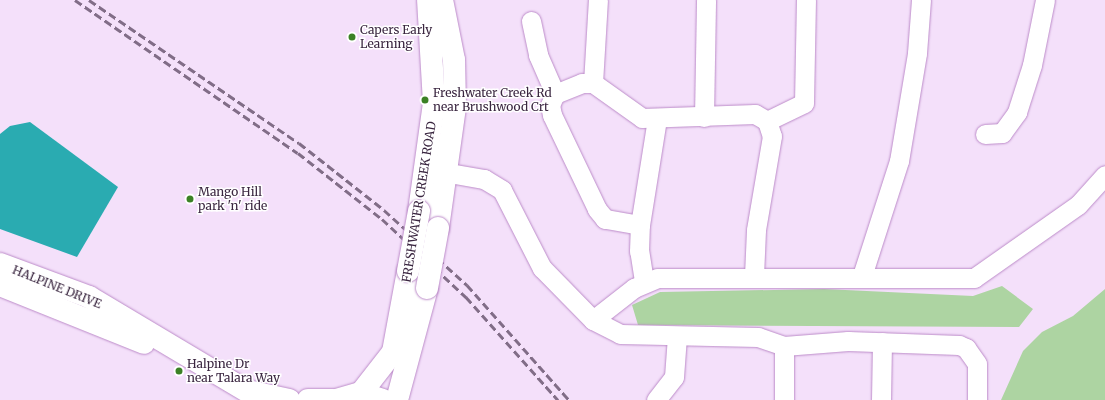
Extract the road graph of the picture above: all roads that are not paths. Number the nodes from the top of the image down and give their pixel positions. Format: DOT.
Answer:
graph roads {
  1 [pos="428,0"];
  2 [pos="442,0"];
  3 [pos="598,0"];
  4 [pos="706,0"];
  5 [pos="806,0"];
  6 [pos="921,0"];
  7 [pos="1045,0"];
  8 [pos="532,21"];
  9 [pos="594,83"];
  10 [pos="555,94"];
  11 [pos="704,117"];
  12 [pos="657,119"];
  13 [pos="767,121"];
  14 [pos="985,134"];
  15 [pos="426,169"];
  16 [pos="448,172"];
  17 [pos="1105,175"];
  18 [pos="640,226"];
  19 [pos="0,264"];
  20 [pos="754,276"];
  21 [pos="862,276"];
  22 [pos="644,281"];
  23 [pos="0,285"];
  24 [pos="593,320"];
  25 [pos="677,336"];
  26 [pos="882,342"];
  27 [pos="784,346"];
  28 [pos="174,351"];
  29 [pos="361,393"];
  30 [pos="257,396"];
  31 [pos="289,400"];
  32 [pos="308,400"];
  33 [pos="333,400"];
  34 [pos="336,400"];
  35 [pos="382,400"];
  36 [pos="397,400"];
  37 [pos="656,400"];
  38 [pos="784,400"];
  39 [pos="881,400"];
  40 [pos="977,400"];
  1 -- 15 [label="main road, FRESHWATER CREEK ROAD"];
  2 -- 16 [label="main road, FRESHWATER CREEK ROAD"];
  3 -- 9 [label="street"];
  4 -- 11 [label="street"];
  5 -- 13 [label="street"];
  6 -- 21 [label="street"];
  7 -- 14 [label="street"];
  8 -- 10 [label="street"];
  9 -- 10 [label="street"];
  9 -- 12 [label="street"];
  10 -- 18 [label="street"];
  11 -- 12 [label="street"];
  11 -- 13 [label="street"];
  12 -- 18 [label="street"];
  13 -- 20 [label="street"];
  15 -- 16 [label="street"];
  15 -- 29 [label="main road, FRESHWATER CREEK ROAD, bridge"];
  16 -- 24 [label="street"];
  16 -- 36 [label="main road, FRESHWATER CREEK ROAD, bridge"];
  17 -- 21 [label="street"];
  18 -- 22 [label="street"];
  19 -- 28 [label="main road, HALPINE DRIVE"];
  20 -- 21 [label="street"];
  20 -- 22 [label="street"];
  22 -- 24 [label="street"];
  23 -- 28 [label="main road, HALPINE DRIVE"];
  24 -- 25 [label="street"];
  25 -- 27 [label="street"];
  25 -- 37 [label="street"];
  26 -- 27 [label="street"];
  26 -- 39 [label="street"];
  26 -- 40 [label="street"];
  27 -- 38 [label="street"];
  28 -- 30 [label="main road, HALPINE DRIVE"];
  29 -- 34 [label="main road"];
  29 -- 35 [label="main road"];
  30 -- 31 [label="main road, HALPINE DRIVE"];
  32 -- 33 [label="main road"];
}
